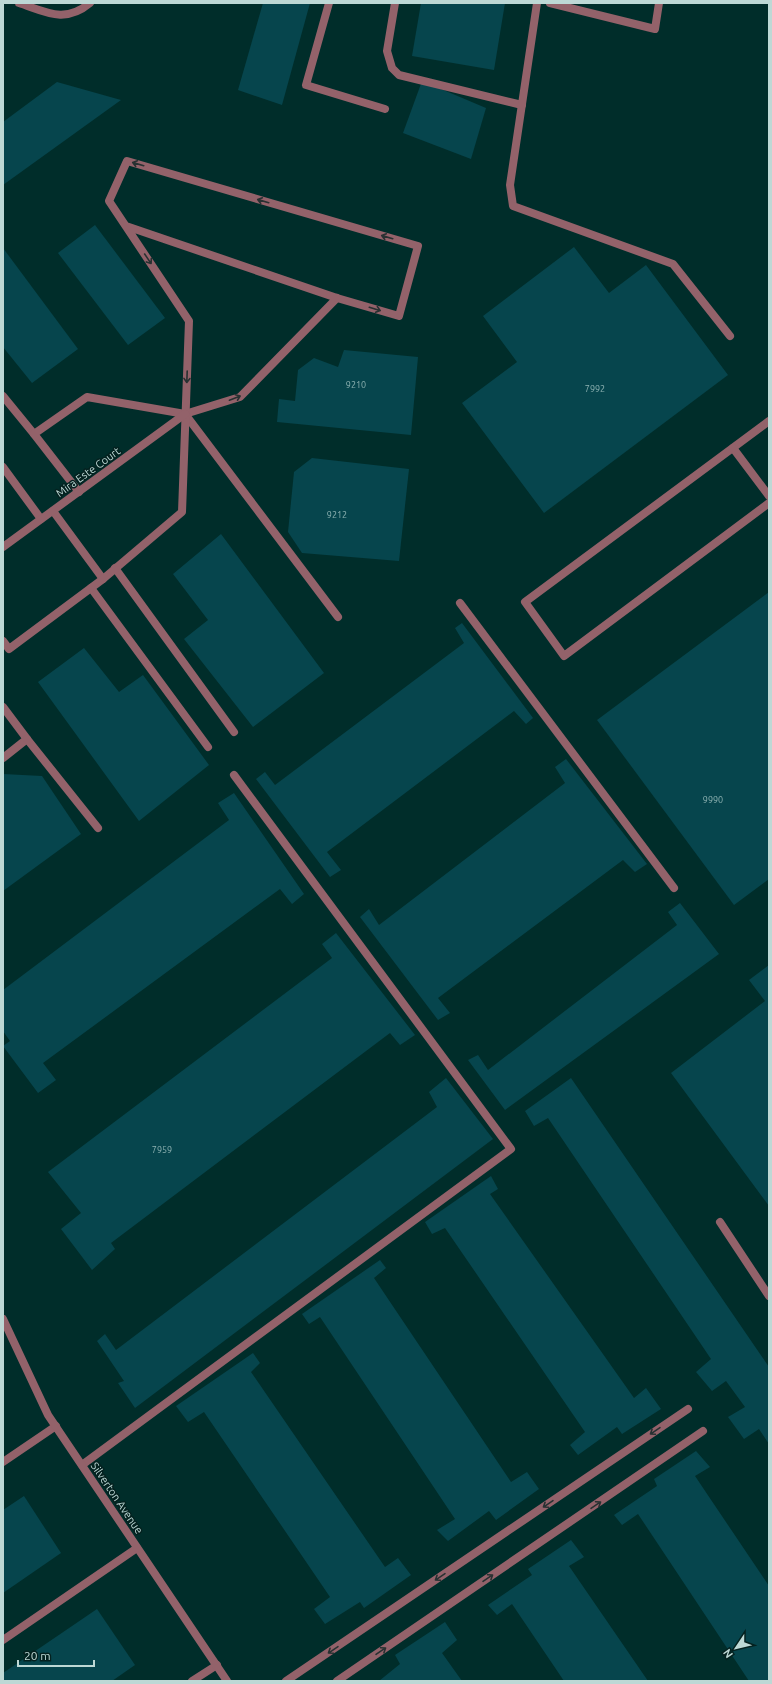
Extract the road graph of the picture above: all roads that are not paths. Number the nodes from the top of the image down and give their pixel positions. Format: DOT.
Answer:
graph roads {
  1 [pos="19,3"];
  2 [pos="90,3"];
  3 [pos="329,3"];
  4 [pos="395,3"];
  5 [pos="537,3"];
  6 [pos="550,3"];
  7 [pos="659,3"];
  8 [pos="522,106"];
  9 [pos="385,109"];
  10 [pos="126,226"];
  11 [pos="337,298"];
  12 [pos="730,336"];
  13 [pos="3,396"];
  14 [pos="185,414"];
  15 [pos="769,421"];
  16 [pos="34,434"];
  17 [pos="733,448"];
  18 [pos="3,467"];
  19 [pos="79,492"];
  20 [pos="769,496"];
  21 [pos="769,503"];
  22 [pos="53,511"];
  23 [pos="41,520"];
  24 [pos="3,547"];
  25 [pos="115,568"];
  26 [pos="103,578"];
  27 [pos="91,588"];
  28 [pos="460,603"];
  29 [pos="338,617"];
  30 [pos="3,641"];
  31 [pos="3,707"];
  32 [pos="234,732"];
  33 [pos="28,739"];
  34 [pos="208,747"];
  35 [pos="3,758"];
  36 [pos="234,775"];
  37 [pos="98,828"];
  38 [pos="674,888"];
  39 [pos="720,1222"];
  40 [pos="769,1296"];
  41 [pos="3,1319"];
  42 [pos="688,1409"];
  43 [pos="56,1426"];
  44 [pos="703,1431"];
  45 [pos="3,1462"];
  46 [pos="82,1466"];
  47 [pos="138,1548"];
  48 [pos="3,1640"];
  49 [pos="217,1665"];
  50 [pos="192,1681"];
  51 [pos="227,1681"];
  52 [pos="286,1681"];
  53 [pos="337,1681"];
  1 -- 2 [label="street"];
  3 -- 9 [label="street"];
  4 -- 8 [label="street"];
  5 -- 8 [label="street"];
  6 -- 7 [label="street"];
  8 -- 12 [label="street"];
  10 -- 11 [label="street"];
  11 -- 10 [label="street, one-way"];
  10 -- 14 [label="street, one-way"];
  14 -- 11 [label="street, one-way"];
  13 -- 16 [label="street"];
  14 -- 16 [label="street"];
  14 -- 19 [label="street, Mira Este Court"];
  14 -- 25 [label="street"];
  14 -- 29 [label="street"];
  15 -- 17 [label="street"];
  16 -- 19 [label="street"];
  17 -- 20 [label="street"];
  17 -- 21 [label="street"];
  18 -- 23 [label="street"];
  19 -- 22 [label="street, Mira Este Court"];
  22 -- 23 [label="street, Mira Este Court"];
  22 -- 26 [label="street"];
  23 -- 24 [label="street, Mira Este Court"];
  25 -- 26 [label="street"];
  25 -- 32 [label="street"];
  26 -- 27 [label="street"];
  27 -- 30 [label="street"];
  27 -- 34 [label="street"];
  28 -- 38 [label="street"];
  31 -- 33 [label="street"];
  33 -- 35 [label="street"];
  33 -- 37 [label="street"];
  36 -- 46 [label="street"];
  39 -- 40 [label="street"];
  41 -- 43 [label="street, Silverton Avenue"];
  42 -- 52 [label="street, one-way"];
  43 -- 45 [label="street"];
  43 -- 46 [label="street, Silverton Avenue"];
  53 -- 44 [label="street, one-way"];
  46 -- 47 [label="street, Silverton Avenue"];
  47 -- 48 [label="street"];
  47 -- 49 [label="street, Silverton Avenue"];
  49 -- 50 [label="street"];
  49 -- 51 [label="street, Silverton Avenue"];
}
